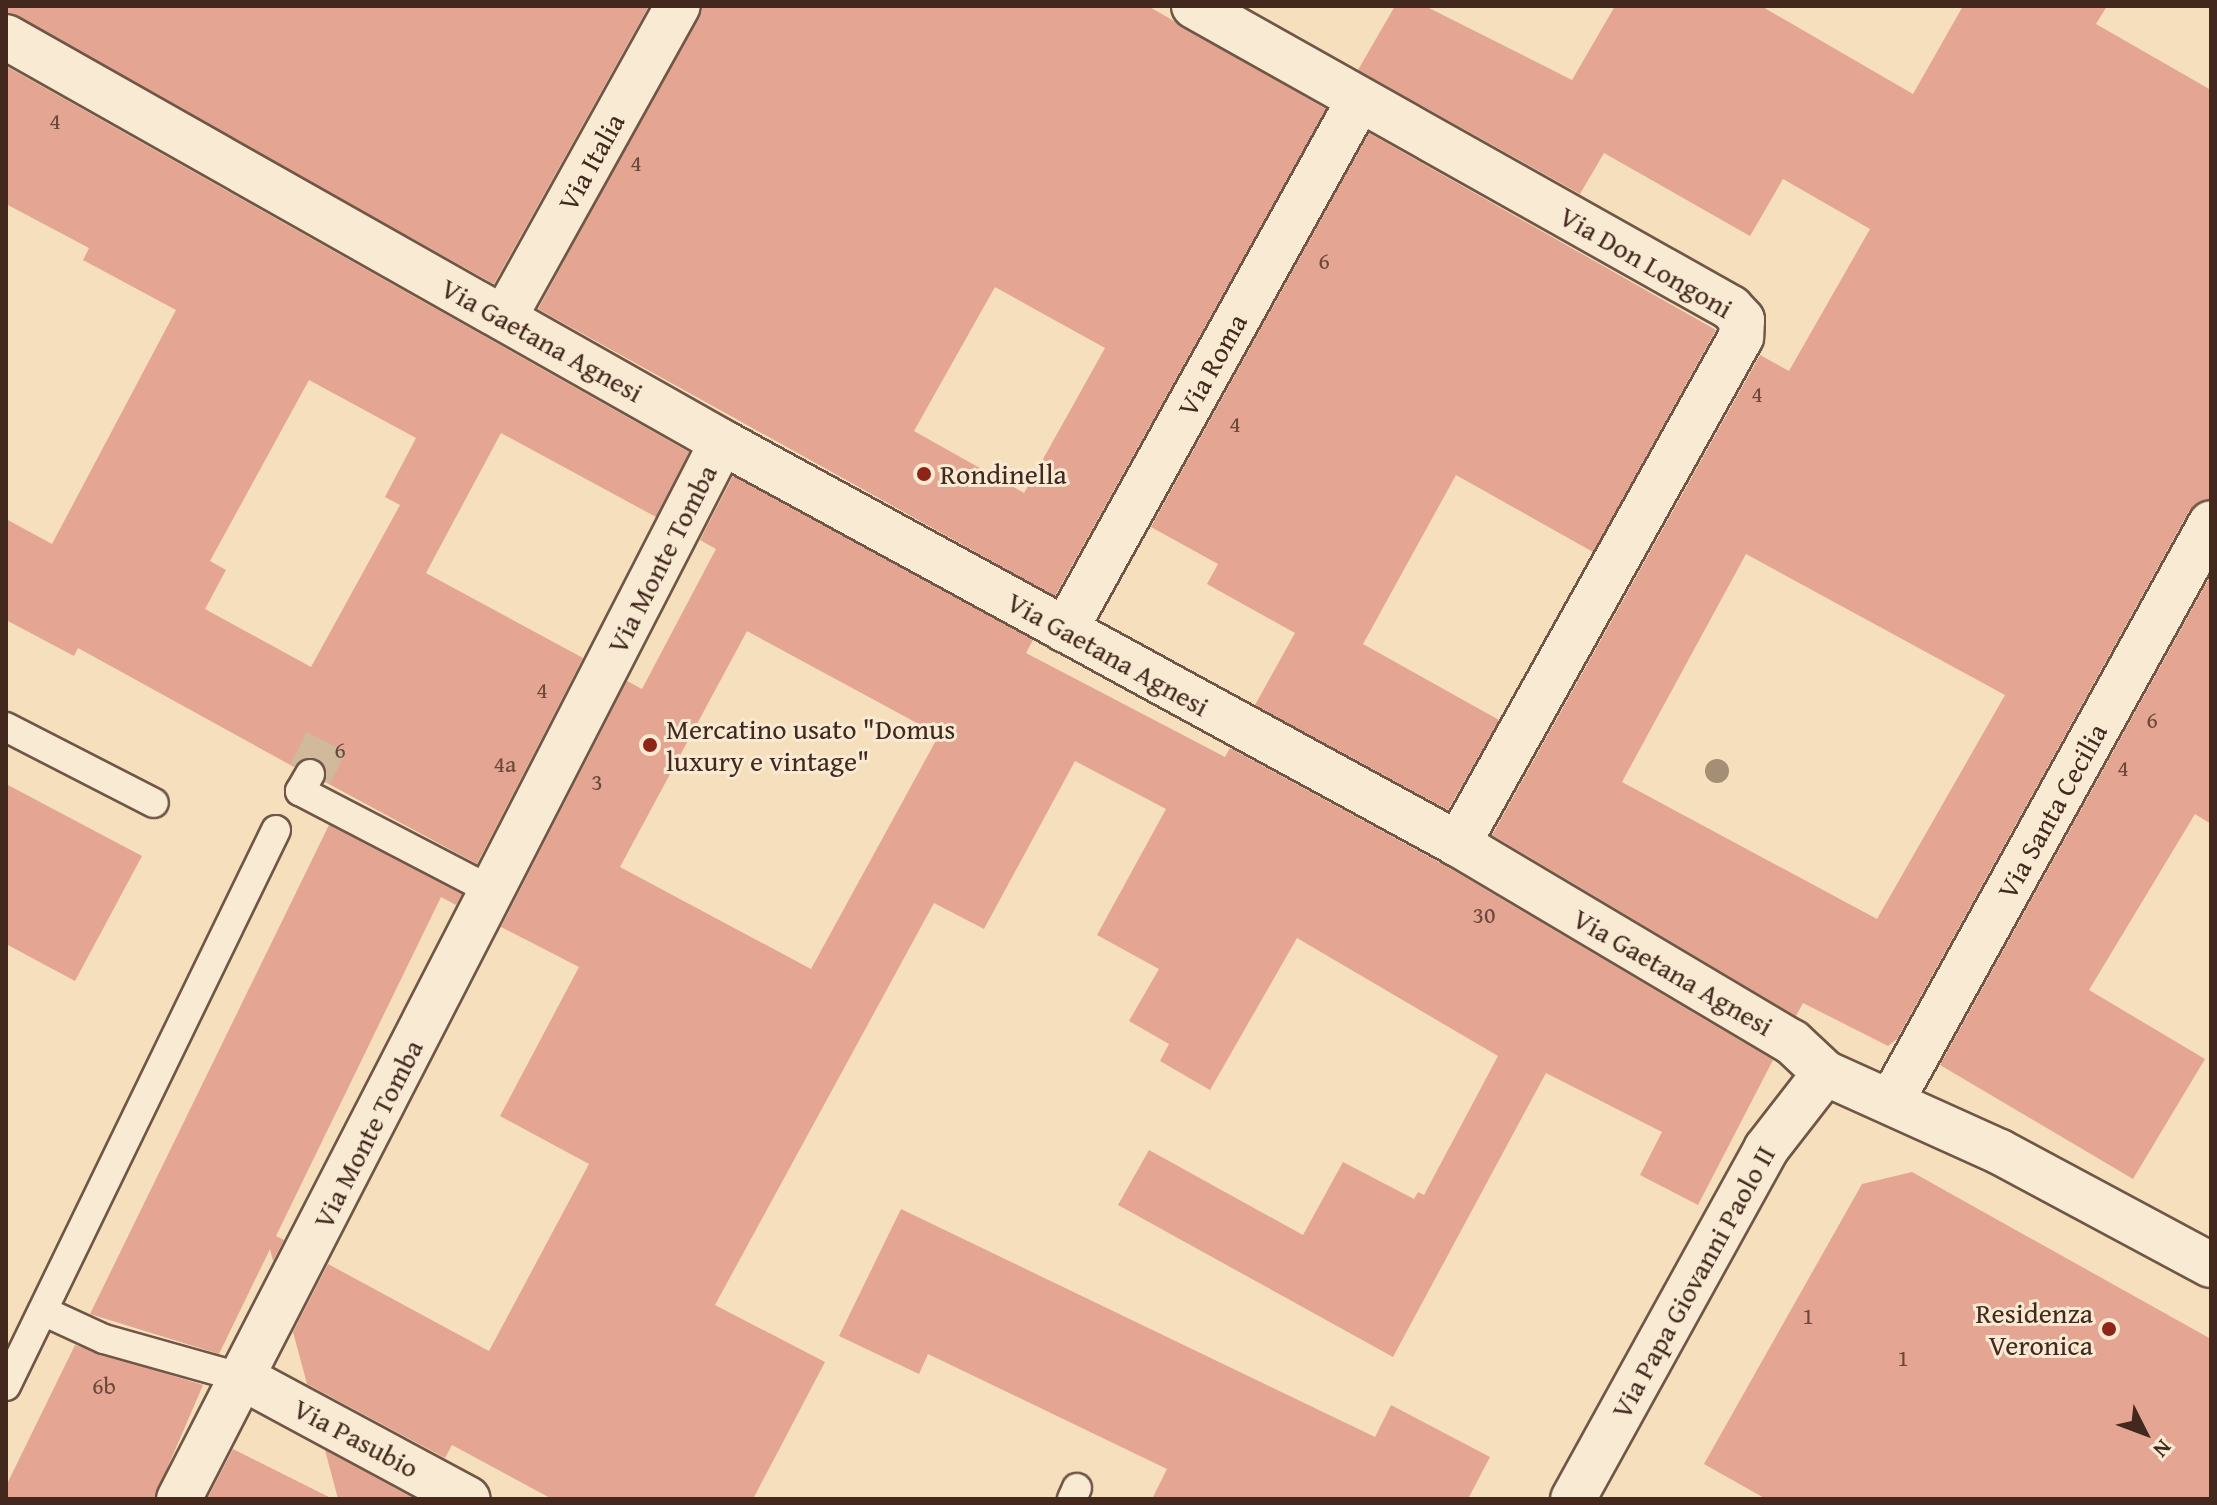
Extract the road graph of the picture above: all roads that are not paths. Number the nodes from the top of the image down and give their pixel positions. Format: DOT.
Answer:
graph roads {
  1 [pos="678,6"];
  2 [pos="1194,6"];
  3 [pos="6,37"];
  4 [pos="1359,100"];
  5 [pos="504,318"];
  6 [pos="722,442"];
  7 [pos="2211,523"];
  8 [pos="1065,630"];
  9 [pos="6,727"];
  10 [pos="310,774"];
  11 [pos="154,803"];
  12 [pos="276,830"];
  13 [pos="1458,844"];
  14 [pos="492,891"];
  15 [pos="1825,1073"];
  16 [pos="1892,1100"];
  17 [pos="2211,1265"];
  18 [pos="43,1311"];
  19 [pos="243,1378"];
  20 [pos="6,1386"];
  21 [pos="179,1499"];
  22 [pos="468,1499"];
  23 [pos="1573,1499"];
  1 -- 5 [label="street, Via Italia"];
  2 -- 4 [label="street, Via Don Longoni"];
  3 -- 5 [label="street, Via Gaetana Agnesi"];
  4 -- 8 [label="street, Via Roma"];
  4 -- 13 [label="street, Via Don Longoni"];
  5 -- 6 [label="street, Via Gaetana Agnesi"];
  6 -- 8 [label="street, Via Gaetana Agnesi"];
  6 -- 14 [label="street, Via Monte Tomba"];
  7 -- 16 [label="street, Via Santa Cecilia"];
  8 -- 13 [label="street, Via Gaetana Agnesi"];
  9 -- 11 [label="lane"];
  10 -- 14 [label="lane"];
  12 -- 18 [label="lane"];
  13 -- 15 [label="street, Via Gaetana Agnesi"];
  14 -- 19 [label="street, Via Monte Tomba"];
  15 -- 16 [label="street, Via Gaetana Agnesi"];
  15 -- 23 [label="street, Via Papa Giovanni Paolo II"];
  16 -- 17 [label="street, Via Gaetana Agnesi"];
  18 -- 19 [label="lane"];
  18 -- 20 [label="lane"];
  19 -- 21 [label="street, Via Monte Tomba"];
  19 -- 22 [label="street, Via Pasubio"];
}
